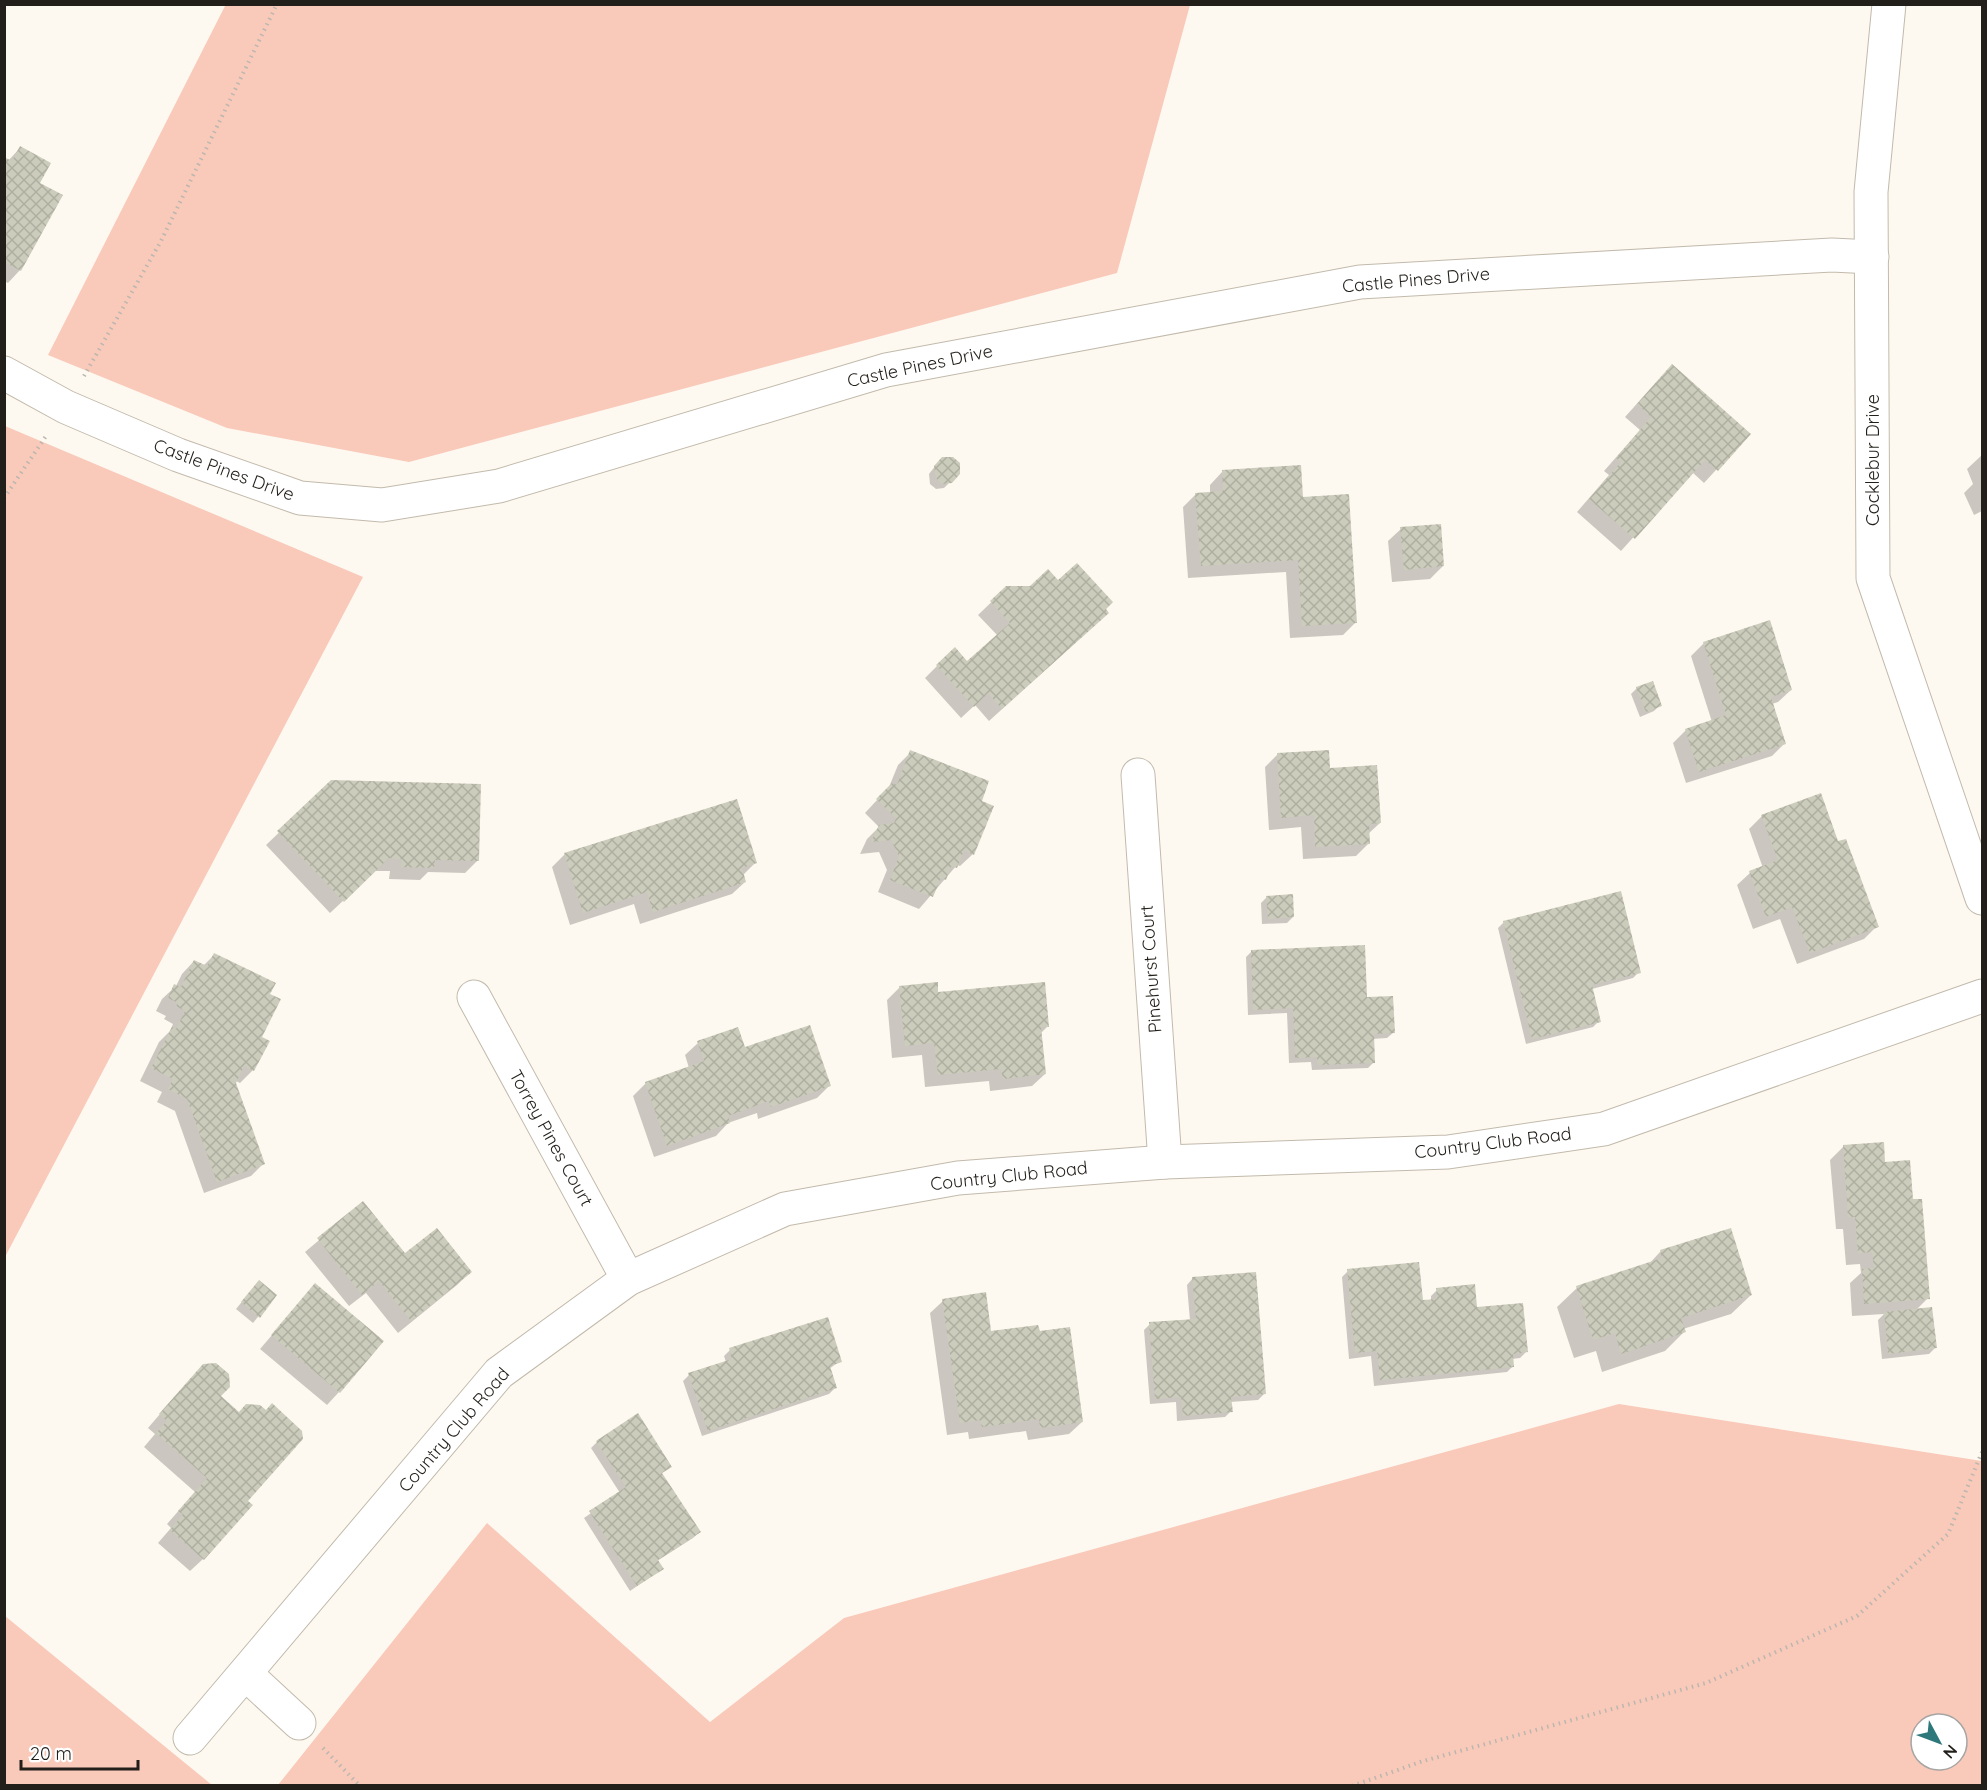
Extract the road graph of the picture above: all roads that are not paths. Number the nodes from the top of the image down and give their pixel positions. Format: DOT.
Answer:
graph roads {
  1 [pos="1889,4"];
  2 [pos="1872,257"];
  3 [pos="4,373"];
  4 [pos="1138,775"];
  5 [pos="1983,898"];
  6 [pos="1983,996"];
  7 [pos="474,997"];
  8 [pos="1165,1162"];
  9 [pos="628,1279"];
  10 [pos="246,1674"];
  11 [pos="299,1723"];
  12 [pos="190,1738"];
  1 -- 2 [label="street, Cocklebur Drive"];
  2 -- 3 [label="street, Castle Pines Drive"];
  2 -- 5 [label="street, Cocklebur Drive"];
  4 -- 8 [label="street, Pinehurst Court"];
  6 -- 8 [label="street, Country Club Road"];
  7 -- 9 [label="street, Torrey Pines Court"];
  8 -- 9 [label="street, Country Club Road"];
  9 -- 10 [label="street, Country Club Road"];
  10 -- 11 [label="street"];
  10 -- 12 [label="street, Country Club Road"];
}
